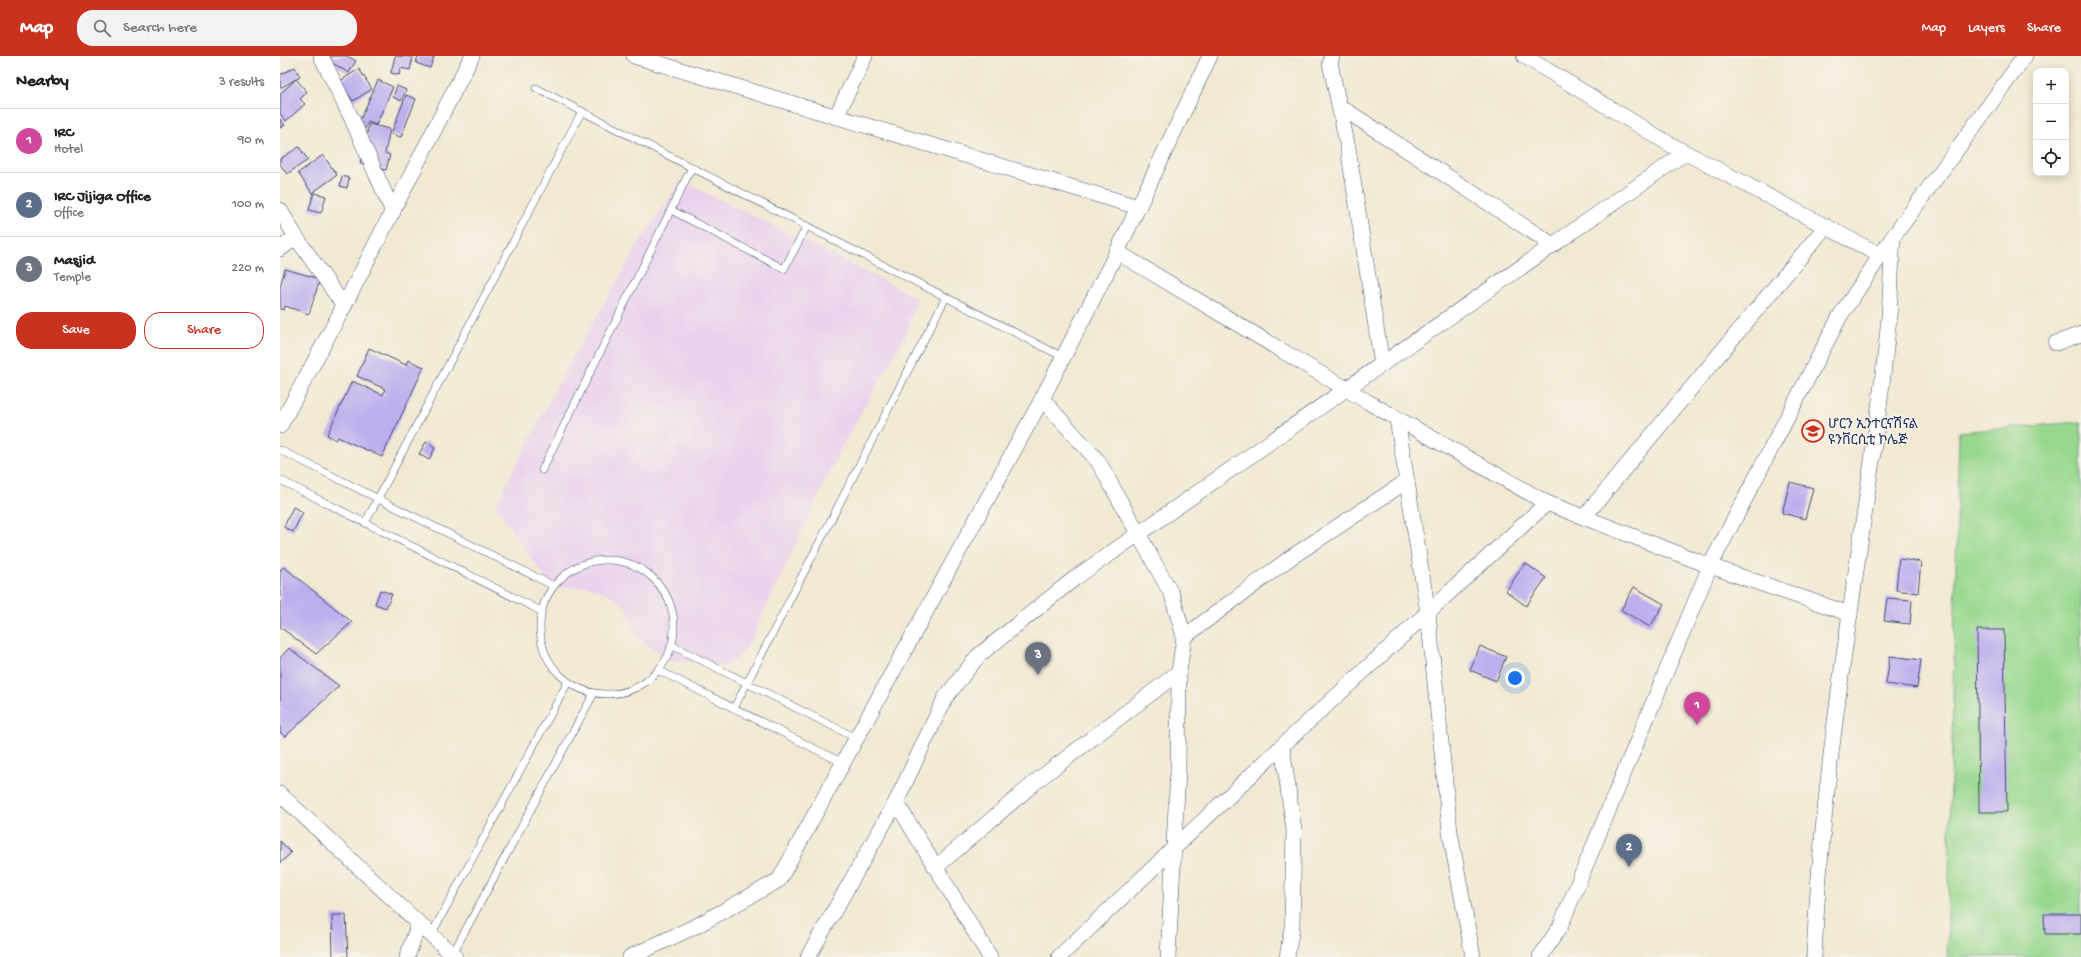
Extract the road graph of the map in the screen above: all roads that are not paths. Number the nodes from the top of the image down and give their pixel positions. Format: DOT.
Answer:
graph roads {
  1 [pos="321,56"];
  2 [pos="457,56"];
  3 [pos="472,56"];
  4 [pos="634,56"];
  5 [pos="865,56"];
  6 [pos="1210,56"];
  7 [pos="1332,56"];
  8 [pos="1524,56"];
  9 [pos="2025,56"];
  10 [pos="465,69"];
  11 [pos="536,88"];
  12 [pos="1339,106"];
  13 [pos="582,111"];
  14 [pos="836,117"];
  15 [pos="1685,152"];
  16 [pos="692,167"];
  17 [pos="1138,207"];
  18 [pos="280,210"];
  19 [pos="671,210"];
  20 [pos="392,212"];
  21 [pos="807,226"];
  22 [pos="1826,226"];
  23 [pos="296,237"];
  24 [pos="1893,237"];
  25 [pos="1552,246"];
  26 [pos="280,249"];
  27 [pos="1117,252"];
  28 [pos="1880,255"];
  29 [pos="946,297"];
  30 [pos="344,306"];
  31 [pos="2081,334"];
  32 [pos="2056,343"];
  33 [pos="1063,357"];
  34 [pos="1382,365"];
  35 [pos="1347,390"];
  36 [pos="1042,399"];
  37 [pos="1397,419"];
  38 [pos="280,426"];
  39 [pos="280,450"];
  40 [pos="542,470"];
  41 [pos="280,480"];
  42 [pos="1407,481"];
  43 [pos="378,499"];
  44 [pos="1547,503"];
  45 [pos="1584,517"];
  46 [pos="365,523"];
  47 [pos="1139,534"];
  48 [pos="1710,566"];
  49 [pos="554,586"];
  50 [pos="541,611"];
  51 [pos="1428,613"];
  52 [pos="1850,614"];
  53 [pos="1184,637"];
  54 [pos="671,645"];
  55 [pos="658,670"];
  56 [pos="1179,672"];
  57 [pos="568,682"];
  58 [pos="747,683"];
  59 [pos="594,693"];
  60 [pos="734,708"];
  61 [pos="856,738"];
  62 [pos="1282,746"];
  63 [pos="843,763"];
  64 [pos="280,794"];
  65 [pos="896,802"];
  66 [pos="1173,849"];
  67 [pos="936,867"];
  68 [pos="419,923"];
  69 [pos="431,934"];
  70 [pos="454,956"];
  71 [pos="407,957"];
  72 [pos="630,957"];
  73 [pos="808,957"];
  74 [pos="990,957"];
  75 [pos="1059,957"];
  76 [pos="1168,957"];
  77 [pos="1287,957"];
  78 [pos="1473,957"];
  79 [pos="1540,957"];
  80 [pos="1814,957"];
  1 -- 20 [label="street"];
  2 -- 10 [label="street"];
  3 -- 10 [label="street"];
  4 -- 14 [label="street"];
  5 -- 14 [label="street"];
  6 -- 17 [label="street"];
  7 -- 12 [label="street"];
  8 -- 15 [label="street"];
  9 -- 24 [label="street"];
  10 -- 20 [label="street"];
  11 -- 13 [label="lane"];
  12 -- 25 [label="street"];
  12 -- 34 [label="street"];
  13 -- 16 [label="lane"];
  13 -- 43 [label="lane"];
  14 -- 17 [label="street"];
  15 -- 22 [label="street"];
  15 -- 25 [label="street"];
  16 -- 19 [label="lane"];
  16 -- 21 [label="lane"];
  17 -- 27 [label="street"];
  18 -- 23 [label="street"];
  19 -- 21 [label="lane"];
  19 -- 40 [label="lane"];
  20 -- 30 [label="street"];
  21 -- 29 [label="lane"];
  22 -- 28 [label="street"];
  22 -- 45 [label="street"];
  23 -- 26 [label="street"];
  23 -- 30 [label="street"];
  24 -- 28 [label="street"];
  24 -- 52 [label="street"];
  25 -- 34 [label="street"];
  27 -- 33 [label="street"];
  27 -- 35 [label="street"];
  28 -- 48 [label="street"];
  29 -- 33 [label="lane"];
  29 -- 58 [label="lane"];
  30 -- 38 [label="street"];
  31 -- 32 [label="street"];
  33 -- 36 [label="street"];
  34 -- 35 [label="street"];
  35 -- 37 [label="street"];
  35 -- 47 [label="street"];
  36 -- 47 [label="street"];
  36 -- 61 [label="street"];
  37 -- 42 [label="street"];
  37 -- 44 [label="street"];
  39 -- 43 [label="lane"];
  41 -- 46 [label="lane"];
  42 -- 51 [label="street"];
  42 -- 53 [label="street"];
  43 -- 46 [label="lane"];
  43 -- 49 [label="lane"];
  44 -- 45 [label="street"];
  44 -- 51 [label="street"];
  45 -- 48 [label="street"];
  46 -- 50 [label="lane"];
  47 -- 53 [label="street"];
  47 -- 65 [label="street"];
  48 -- 52 [label="street"];
  48 -- 79 [label="street"];
  49 -- 50 [label="lane"];
  49 -- 54 [label="lane"];
  50 -- 57 [label="lane"];
  51 -- 62 [label="street"];
  51 -- 78 [label="street"];
  52 -- 80 [label="street"];
  53 -- 56 [label="street"];
  54 -- 55 [label="lane"];
  54 -- 58 [label="lane"];
  55 -- 59 [label="lane"];
  55 -- 60 [label="lane"];
  56 -- 66 [label="street"];
  56 -- 67 [label="street"];
  57 -- 59 [label="lane"];
  57 -- 69 [label="lane"];
  58 -- 60 [label="lane"];
  58 -- 61 [label="lane"];
  59 -- 70 [label="lane"];
  60 -- 63 [label="lane"];
  61 -- 63 [label="street"];
  62 -- 66 [label="street"];
  62 -- 77 [label="street"];
  63 -- 72 [label="street"];
  64 -- 68 [label="street"];
  65 -- 67 [label="street"];
  65 -- 73 [label="street"];
  66 -- 75 [label="street"];
  66 -- 76 [label="street"];
  67 -- 74 [label="street"];
  68 -- 69 [label="street"];
  68 -- 71 [label="street"];
  69 -- 70 [label="street"];
}
